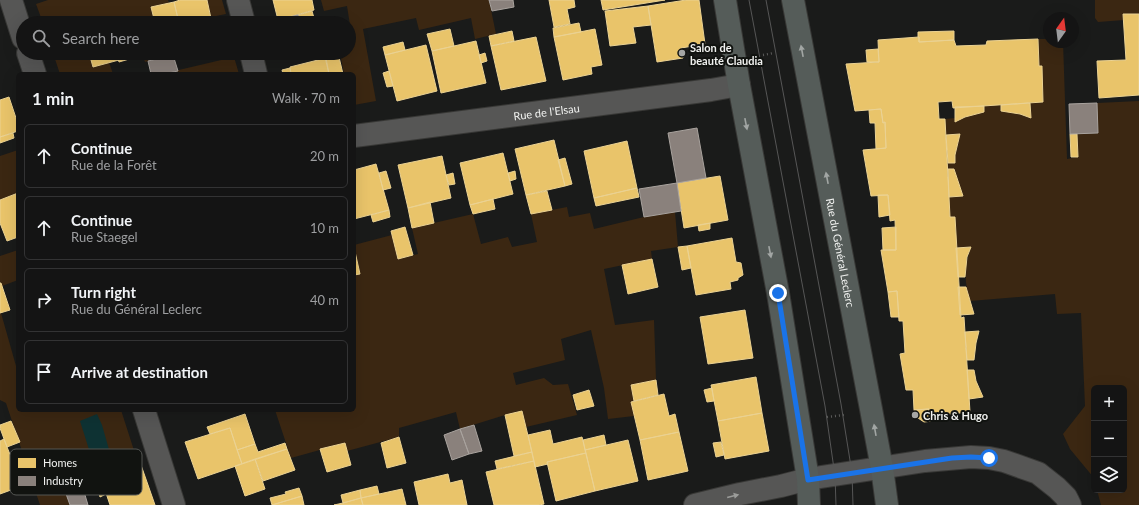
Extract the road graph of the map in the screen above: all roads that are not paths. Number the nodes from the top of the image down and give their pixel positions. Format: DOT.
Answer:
graph roads {
  1 [pos="11,0"];
  2 [pos="238,0"];
  3 [pos="725,0"];
  4 [pos="793,0"];
  5 [pos="16,16"];
  6 [pos="242,16"];
  7 [pos="30,60"];
  8 [pos="253,60"];
  9 [pos="34,72"];
  10 [pos="256,72"];
  11 [pos="739,85"];
  12 [pos="356,136"];
  13 [pos="145,412"];
  14 [pos="882,468"];
  15 [pos="808,480"];
  16 [pos="174,505"];
  17 [pos="695,505"];
  18 [pos="809,505"];
  19 [pos="887,505"];
  20 [pos="1070,505"];
  1 -- 5 [label="street"];
  2 -- 6 [label="street"];
  3 -- 11 [label="main road"];
  14 -- 4 [label="main road, Rue du Général Leclerc, one-way"];
  7 -- 9 [label="street"];
  8 -- 10 [label="street"];
  11 -- 12 [label="street, Rue de l'Elsau"];
  11 -- 15 [label="main road, one-way"];
  13 -- 16 [label="street"];
  14 -- 15 [label="street"];
  14 -- 19 [label="main road, Rue du Général Leclerc"];
  14 -- 20 [label="street"];
  17 -- 15 [label="street, one-way"];
  15 -- 18 [label="main road"];
}
